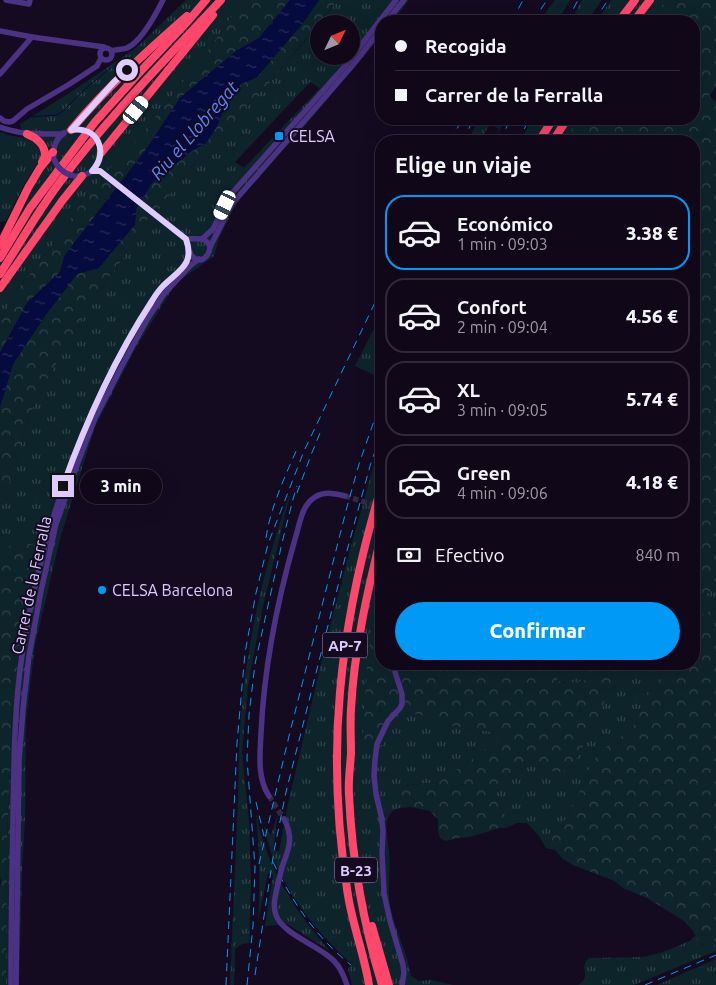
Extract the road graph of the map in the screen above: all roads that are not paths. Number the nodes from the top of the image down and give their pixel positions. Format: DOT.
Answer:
graph roads {
  1 [pos="6,0"];
  2 [pos="30,0"];
  3 [pos="163,0"];
  4 [pos="206,0"];
  5 [pos="222,0"];
  6 [pos="396,0"];
  7 [pos="404,0"];
  8 [pos="635,0"];
  9 [pos="650,0"];
  10 [pos="385,15"];
  11 [pos="392,15"];
  12 [pos="624,15"];
  13 [pos="639,15"];
  14 [pos="375,27"];
  15 [pos="0,31"];
  16 [pos="32,37"];
  17 [pos="375,37"];
  18 [pos="90,46"];
  19 [pos="104,48"];
  20 [pos="121,50"];
  21 [pos="111,51"];
  22 [pos="100,56"];
  23 [pos="110,58"];
  24 [pos="0,74"];
  25 [pos="0,118"];
  26 [pos="0,127"];
  27 [pos="75,129"];
  28 [pos="27,134"];
  29 [pos="44,134"];
  30 [pos="63,134"];
  31 [pos="55,143"];
  32 [pos="101,150"];
  33 [pos="54,156"];
  34 [pos="98,163"];
  35 [pos="40,168"];
  36 [pos="92,171"];
  37 [pos="100,171"];
  38 [pos="78,176"];
  39 [pos="186,239"];
  40 [pos="199,239"];
  41 [pos="0,245"];
  42 [pos="210,247"];
  43 [pos="189,250"];
  44 [pos="0,258"];
  45 [pos="199,259"];
  46 [pos="0,274"];
  47 [pos="0,288"];
  48 [pos="345,496"];
  49 [pos="375,509"];
  50 [pos="375,562"];
  51 [pos="395,670"];
  52 [pos="351,754"];
  53 [pos="269,796"];
  54 [pos="284,819"];
  55 [pos="11,985"];
  56 [pos="16,985"];
  57 [pos="347,985"];
  58 [pos="370,985"];
  59 [pos="382,985"];
  60 [pos="389,985"];
  61 [pos="402,985"];
  1 -- 2 [label="street"];
  3 -- 20 [label="street"];
  4 -- 27 [label="highway"];
  4 -- 44 [label="highway"];
  5 -- 32 [label="highway"];
  5 -- 46 [label="highway"];
  6 -- 10 [label="street"];
  7 -- 11 [label="street"];
  8 -- 12 [label="highway"];
  9 -- 13 [label="highway"];
  14 -- 40 [label="street"];
  15 -- 16 [label="street"];
  16 -- 18 [label="street"];
  16 -- 24 [label="street"];
  17 -- 42 [label="street"];
  18 -- 19 [label="street"];
  18 -- 22 [label="street"];
  19 -- 21 [label="street"];
  19 -- 22 [label="street"];
  20 -- 21 [label="street"];
  20 -- 23 [label="street"];
  21 -- 23 [label="street"];
  22 -- 23 [label="street"];
  22 -- 25 [label="street"];
  26 -- 28 [label="street"];
  27 -- 30 [label="street"];
  27 -- 32 [label="street, bridge"];
  28 -- 29 [label="street"];
  28 -- 35 [label="highway"];
  29 -- 30 [label="street"];
  29 -- 31 [label="street"];
  30 -- 31 [label="street"];
  31 -- 33 [label="street"];
  32 -- 34 [label="street"];
  33 -- 35 [label="highway"];
  33 -- 38 [label="street, bridge"];
  34 -- 36 [label="street"];
  34 -- 37 [label="street"];
  35 -- 41 [label="highway"];
  36 -- 37 [label="street"];
  36 -- 38 [label="street"];
  37 -- 39 [label="street"];
  38 -- 47 [label="highway"];
  39 -- 40 [label="street"];
  39 -- 43 [label="street"];
  40 -- 42 [label="street"];
  40 -- 43 [label="street"];
  42 -- 45 [label="street"];
  43 -- 45 [label="street"];
  43 -- 55 [label="street, Carrer de la Ferralla"];
  45 -- 56 [label="street, Carrer de la Ferralla"];
  48 -- 53 [label="street"];
  49 -- 58 [label="highway, AP-7"];
  50 -- 52 [label="highway, AP-7"];
  51 -- 61 [label="street"];
  52 -- 59 [label="highway, B-23"];
  52 -- 60 [label="highway, AP-7"];
  54 -- 57 [label="street, bridge"];
}
